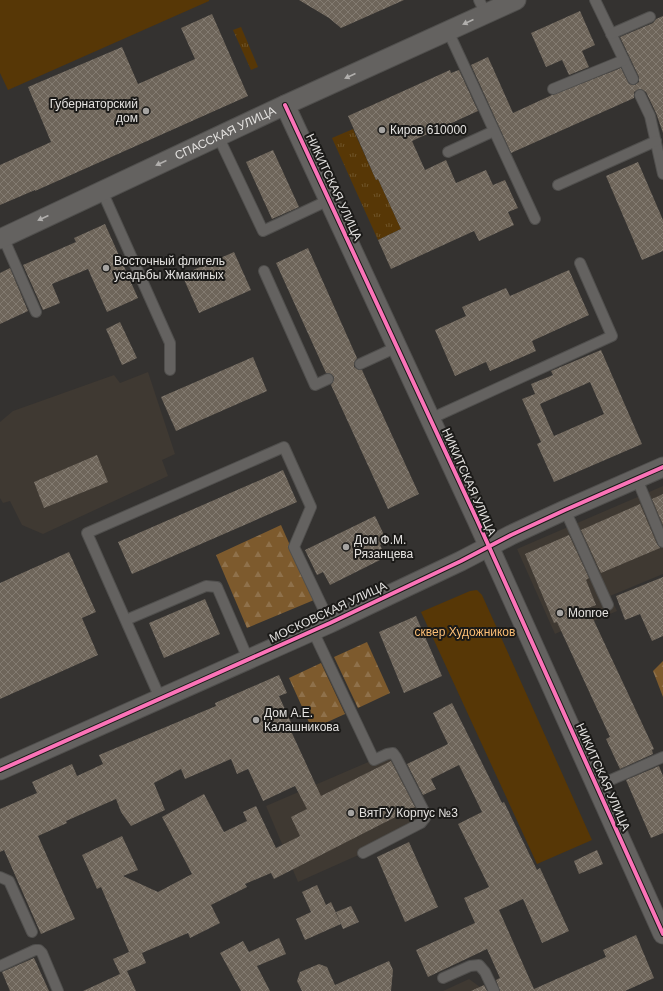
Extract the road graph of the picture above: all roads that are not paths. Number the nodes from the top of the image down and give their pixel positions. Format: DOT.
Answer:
graph roads {
  1 [pos="516,0"];
  2 [pos="595,0"];
  3 [pos="483,7"];
  4 [pos="650,17"];
  5 [pos="448,31"];
  6 [pos="612,34"];
  7 [pos="624,60"];
  8 [pos="633,79"];
  9 [pos="553,89"];
  10 [pos="640,95"];
  11 [pos="285,105"];
  12 [pos="494,131"];
  13 [pos="218,136"];
  14 [pos="656,141"];
  15 [pos="448,152"];
  16 [pos="663,174"];
  17 [pos="558,186"];
  18 [pos="102,191"];
  19 [pos="328,200"];
  20 [pos="535,219"];
  21 [pos="2,238"];
  22 [pos="580,262"];
  23 [pos="264,271"];
  24 [pos="36,312"];
  25 [pos="397,347"];
  26 [pos="360,364"];
  27 [pos="170,370"];
  28 [pos="328,379"];
  29 [pos="430,419"];
  30 [pos="663,467"];
  31 [pos="637,479"];
  32 [pos="565,510"];
  33 [pos="663,542"];
  34 [pos="488,547"];
  35 [pos="608,606"];
  36 [pos="126,620"];
  37 [pos="322,627"];
  38 [pos="248,659"];
  39 [pos="160,698"];
  40 [pos="663,757"];
  41 [pos="0,770"];
  42 [pos="597,786"];
  43 [pos="363,853"];
  44 [pos="0,877"];
  45 [pos="32,932"];
  46 [pos="663,932"];
  47 [pos="0,966"];
  48 [pos="443,978"];
  49 [pos="58,991"];
  50 [pos="494,991"];
  1 -- 3 [label="street, СПАССКАЯ УЛИЦА"];
  2 -- 6 [label="lane"];
  3 -- 5 [label="street, СПАССКАЯ УЛИЦА, one-way"];
  4 -- 6 [label="lane"];
  5 -- 11 [label="street, СПАССКАЯ УЛИЦА, one-way"];
  5 -- 12 [label="lane"];
  6 -- 7 [label="lane"];
  7 -- 8 [label="lane"];
  7 -- 9 [label="lane"];
  10 -- 14 [label="lane"];
  11 -- 13 [label="street, СПАССКАЯ УЛИЦА"];
  11 -- 19 [label="street, НИКИТСКАЯ УЛИЦА"];
  12 -- 15 [label="lane"];
  12 -- 20 [label="lane"];
  13 -- 18 [label="street, СПАССКАЯ УЛИЦА, one-way"];
  13 -- 19 [label="lane"];
  14 -- 16 [label="lane"];
  14 -- 17 [label="lane"];
  18 -- 21 [label="street, СПАССКАЯ УЛИЦА, one-way"];
  18 -- 27 [label="lane"];
  19 -- 25 [label="street, НИКИТСКАЯ УЛИЦА"];
  21 -- 24 [label="lane"];
  22 -- 29 [label="lane"];
  23 -- 28 [label="lane"];
  25 -- 26 [label="lane"];
  25 -- 29 [label="street, НИКИТСКАЯ УЛИЦА"];
  29 -- 34 [label="street, НИКИТСКАЯ УЛИЦА"];
  30 -- 31 [label="street, МОСКОВСКАЯ УЛИЦА"];
  31 -- 32 [label="street, МОСКОВСКАЯ УЛИЦА"];
  31 -- 33 [label="lane"];
  32 -- 34 [label="street, МОСКОВСКАЯ УЛИЦА"];
  32 -- 35 [label="lane"];
  34 -- 37 [label="street, МОСКОВСКАЯ УЛИЦА"];
  34 -- 42 [label="street, НИКИТСКАЯ УЛИЦА"];
  36 -- 37 [label="lane"];
  36 -- 38 [label="lane"];
  36 -- 39 [label="lane"];
  37 -- 38 [label="street, МОСКОВСКАЯ УЛИЦА"];
  37 -- 43 [label="lane"];
  38 -- 39 [label="street, МОСКОВСКАЯ УЛИЦА"];
  39 -- 41 [label="street, МОСКОВСКАЯ УЛИЦА"];
  40 -- 42 [label="lane"];
  42 -- 46 [label="street, НИКИТСКАЯ УЛИЦА"];
  44 -- 45 [label="lane"];
  47 -- 49 [label="lane"];
  48 -- 50 [label="lane"];
}
